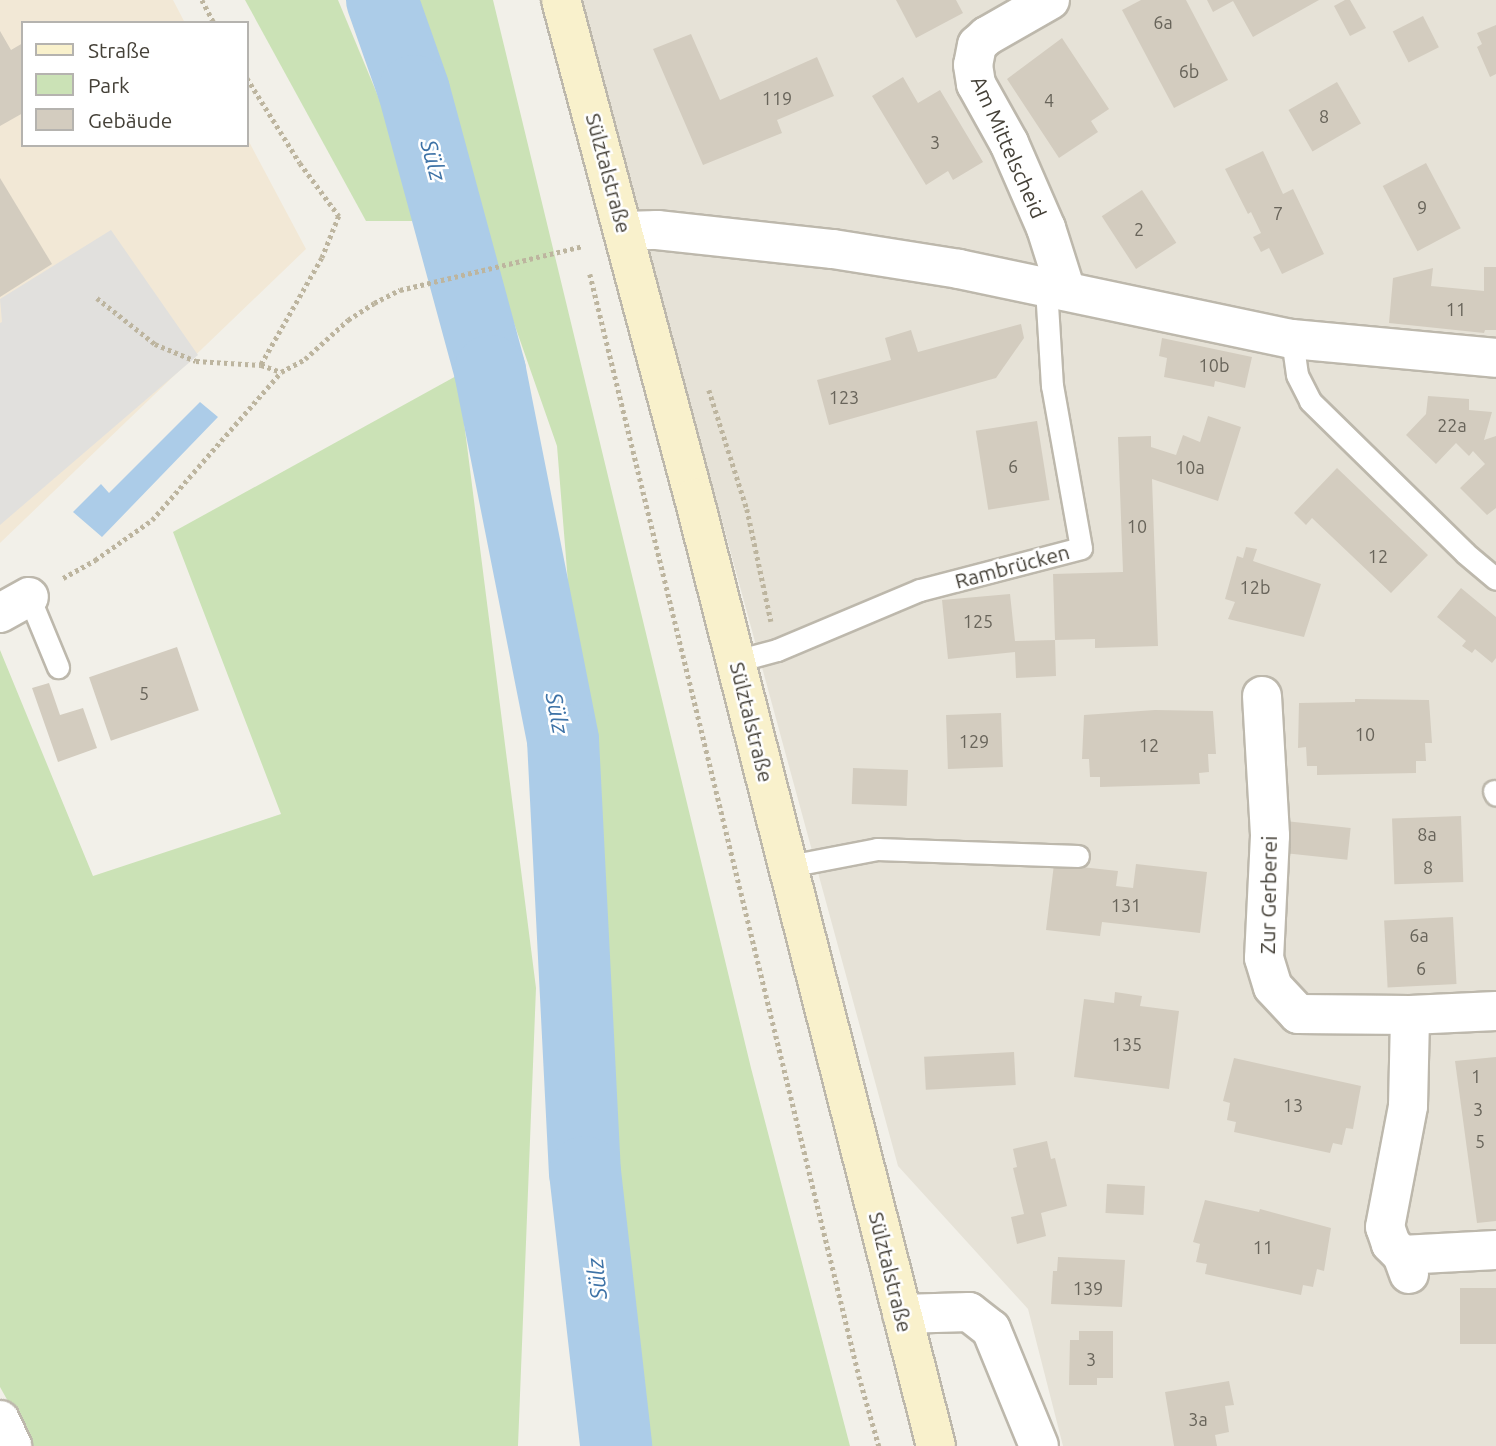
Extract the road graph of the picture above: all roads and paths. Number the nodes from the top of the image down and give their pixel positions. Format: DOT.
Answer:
graph roads {
  1 [pos="202,0"];
  2 [pos="561,0"];
  3 [pos="1050,0"];
  4 [pos="213,21"];
  5 [pos="248,80"];
  6 [pos="625,231"];
  7 [pos="580,233"];
  8 [pos="583,246"];
  9 [pos="586,259"];
  10 [pos="590,273"];
  11 [pos="1056,289"];
  12 [pos="97,298"];
  13 [pos="1292,339"];
  14 [pos="1496,358"];
  15 [pos="261,365"];
  16 [pos="281,372"];
  17 [pos="1496,579"];
  18 [pos="15,605"];
  19 [pos="736,661"];
  20 [pos="58,667"];
  21 [pos="1262,696"];
  22 [pos="1078,856"];
  23 [pos="789,866"];
  24 [pos="1495,1002"];
  25 [pos="1410,1015"];
  26 [pos="1496,1250"];
  27 [pos="902,1314"];
  28 [pos="0,1420"];
  29 [pos="12,1446"];
  30 [pos="879,1446"];
  31 [pos="936,1446"];
  32 [pos="1040,1446"];
  1 -- 4 [label="path"];
  2 -- 6 [label="main road, Sülztalstraße"];
  3 -- 11 [label="street, Am Mittelscheid"];
  5 -- 15 [label="path"];
  6 -- 11 [label="street"];
  6 -- 19 [label="main road, Sülztalstraße"];
  7 -- 8 [label="path"];
  8 -- 9 [label="path"];
  8 -- 16 [label="path"];
  10 -- 30 [label="path"];
  11 -- 13 [label="street"];
  11 -- 19 [label="lane, Rambrücken"];
  12 -- 15 [label="path"];
  13 -- 14 [label="street"];
  13 -- 17 [label="lane"];
  15 -- 16 [label="path"];
  16 -- 18 [label="path"];
  18 -- 20 [label="lane"];
  19 -- 23 [label="main road, Sülztalstraße"];
  21 -- 25 [label="street, Zur Gerberei"];
  22 -- 23 [label="lane"];
  23 -- 27 [label="main road, Sülztalstraße"];
  24 -- 25 [label="street, Zur Gerberei"];
  25 -- 26 [label="street"];
  27 -- 31 [label="main road, Sülztalstraße"];
  27 -- 32 [label="street"];
  28 -- 29 [label="street"];
}
